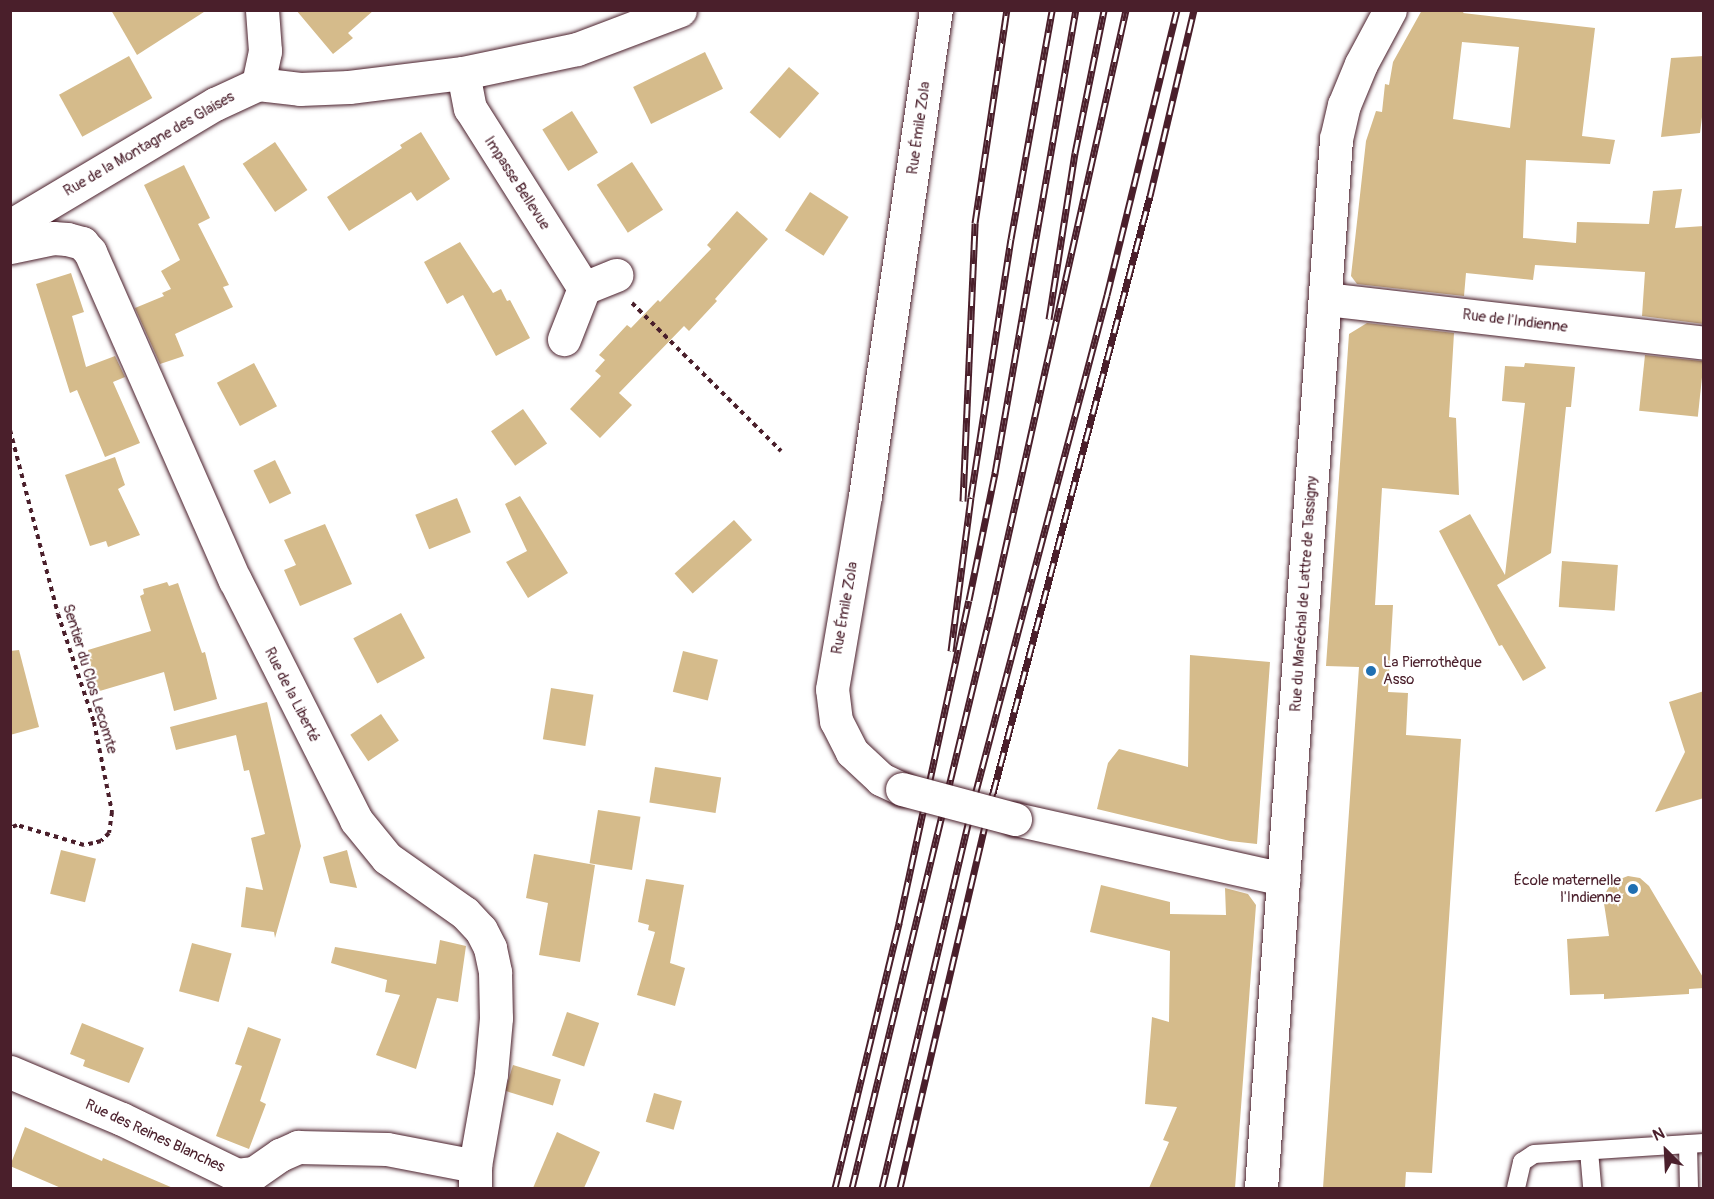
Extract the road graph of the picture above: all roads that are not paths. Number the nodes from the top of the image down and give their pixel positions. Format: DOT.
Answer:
graph roads {
  1 [pos="262,10"];
  2 [pos="680,10"];
  3 [pos="936,10"];
  4 [pos="1390,10"];
  5 [pos="463,73"];
  6 [pos="258,84"];
  7 [pos="10,226"];
  8 [pos="10,247"];
  9 [pos="617,275"];
  10 [pos="584,288"];
  11 [pos="1326,299"];
  12 [pos="564,339"];
  13 [pos="1704,343"];
  14 [pos="1283,879"];
  15 [pos="10,1072"];
  16 [pos="1696,1144"];
  17 [pos="1589,1151"];
  18 [pos="475,1177"];
  19 [pos="1261,1188"];
  20 [pos="1516,1188"];
  21 [pos="1592,1188"];
  22 [pos="1689,1188"];
  1 -- 6 [label="street"];
  2 -- 5 [label="street"];
  3 -- 14 [label="street, Rue Émile Zola, bridge"];
  4 -- 11 [label="street, Rue du Maréchal de Lattre de Tassigny"];
  5 -- 6 [label="street"];
  5 -- 10 [label="street, Impasse Bellevue"];
  6 -- 7 [label="street, Rue de la Montagne des Glaises"];
  8 -- 18 [label="street, Rue de la Liberté"];
  9 -- 10 [label="street"];
  10 -- 12 [label="street"];
  11 -- 13 [label="street, Rue de l'Indienne"];
  11 -- 14 [label="street, Rue du Maréchal de Lattre de Tassigny"];
  14 -- 19 [label="street, Rue du Maréchal de Lattre de Tassigny"];
  15 -- 18 [label="street, Rue des Reines Blanches"];
  16 -- 17 [label="lane"];
  16 -- 22 [label="lane"];
  17 -- 20 [label="lane"];
  17 -- 21 [label="lane"];
}
